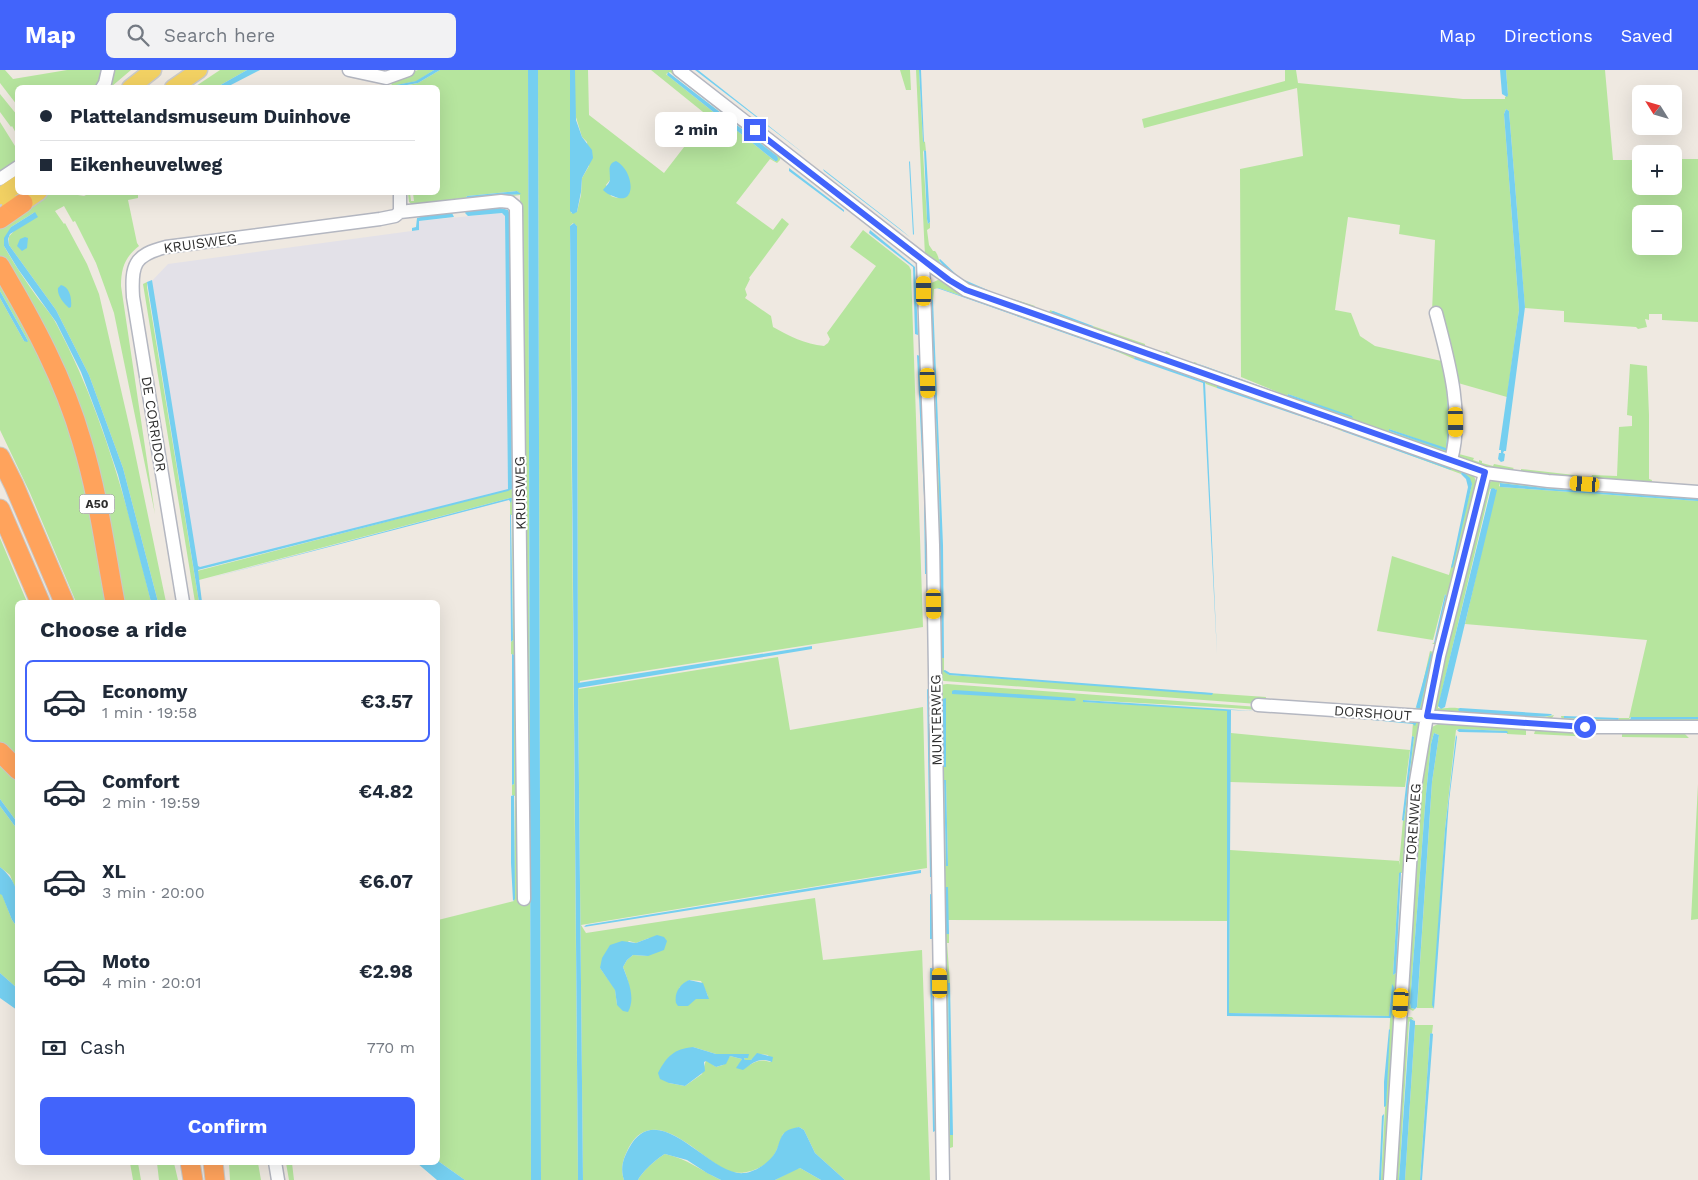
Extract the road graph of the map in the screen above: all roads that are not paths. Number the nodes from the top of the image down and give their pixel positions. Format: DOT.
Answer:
graph roads {
  1 [pos="108,70"];
  2 [pos="153,70"];
  3 [pos="199,70"];
  4 [pos="349,70"];
  5 [pos="408,70"];
  6 [pos="679,70"];
  7 [pos="387,83"];
  8 [pos="104,85"];
  9 [pos="134,85"];
  10 [pos="177,85"];
  11 [pos="15,169"];
  12 [pos="0,179"];
  13 [pos="15,186"];
  14 [pos="35,195"];
  15 [pos="400,195"];
  16 [pos="0,196"];
  17 [pos="23,203"];
  18 [pos="0,211"];
  19 [pos="400,212"];
  20 [pos="0,219"];
  21 [pos="148,251"];
  22 [pos="923,260"];
  23 [pos="0,266"];
  24 [pos="1436,313"];
  25 [pos="0,457"];
  26 [pos="1451,460"];
  27 [pos="1485,472"];
  28 [pos="1698,492"];
  29 [pos="0,509"];
  30 [pos="39,600"];
  31 [pos="63,600"];
  32 [pos="115,600"];
  33 [pos="183,600"];
  34 [pos="1258,705"];
  35 [pos="1427,716"];
  36 [pos="1698,727"];
  37 [pos="0,752"];
  38 [pos="15,767"];
  39 [pos="524,899"];
  40 [pos="190,1165"];
  41 [pos="212,1165"];
  42 [pos="276,1165"];
  43 [pos="193,1180"];
  44 [pos="215,1180"];
  45 [pos="278,1180"];
  46 [pos="943,1180"];
  47 [pos="1390,1180"];
  1 -- 8 [label="street"];
  2 -- 9 [label="main road"];
  3 -- 10 [label="main road"];
  4 -- 7 [label="street"];
  5 -- 7 [label="street"];
  6 -- 22 [label="street"];
  11 -- 12 [label="street"];
  13 -- 16 [label="main road"];
  14 -- 17 [label="main road"];
  15 -- 19 [label="street"];
  17 -- 18 [label="main road"];
  17 -- 20 [label="highway"];
  19 -- 21 [label="street, KRUISWEG"];
  19 -- 39 [label="street, KRUISWEG"];
  21 -- 33 [label="street, DE CORRIDOR"];
  22 -- 26 [label="street"];
  22 -- 46 [label="street, MUNTERWEG"];
  23 -- 32 [label="highway, A50"];
  24 -- 26 [label="street"];
  25 -- 31 [label="highway"];
  26 -- 27 [label="street"];
  27 -- 28 [label="street"];
  27 -- 35 [label="street, TORENWEG"];
  29 -- 30 [label="highway"];
  34 -- 35 [label="street, DORSHOUT"];
  35 -- 36 [label="street, DORSHOUT"];
  35 -- 47 [label="street, TORENWEG"];
  37 -- 38 [label="highway"];
  40 -- 43 [label="highway"];
  41 -- 44 [label="highway"];
  42 -- 45 [label="street"];
}
